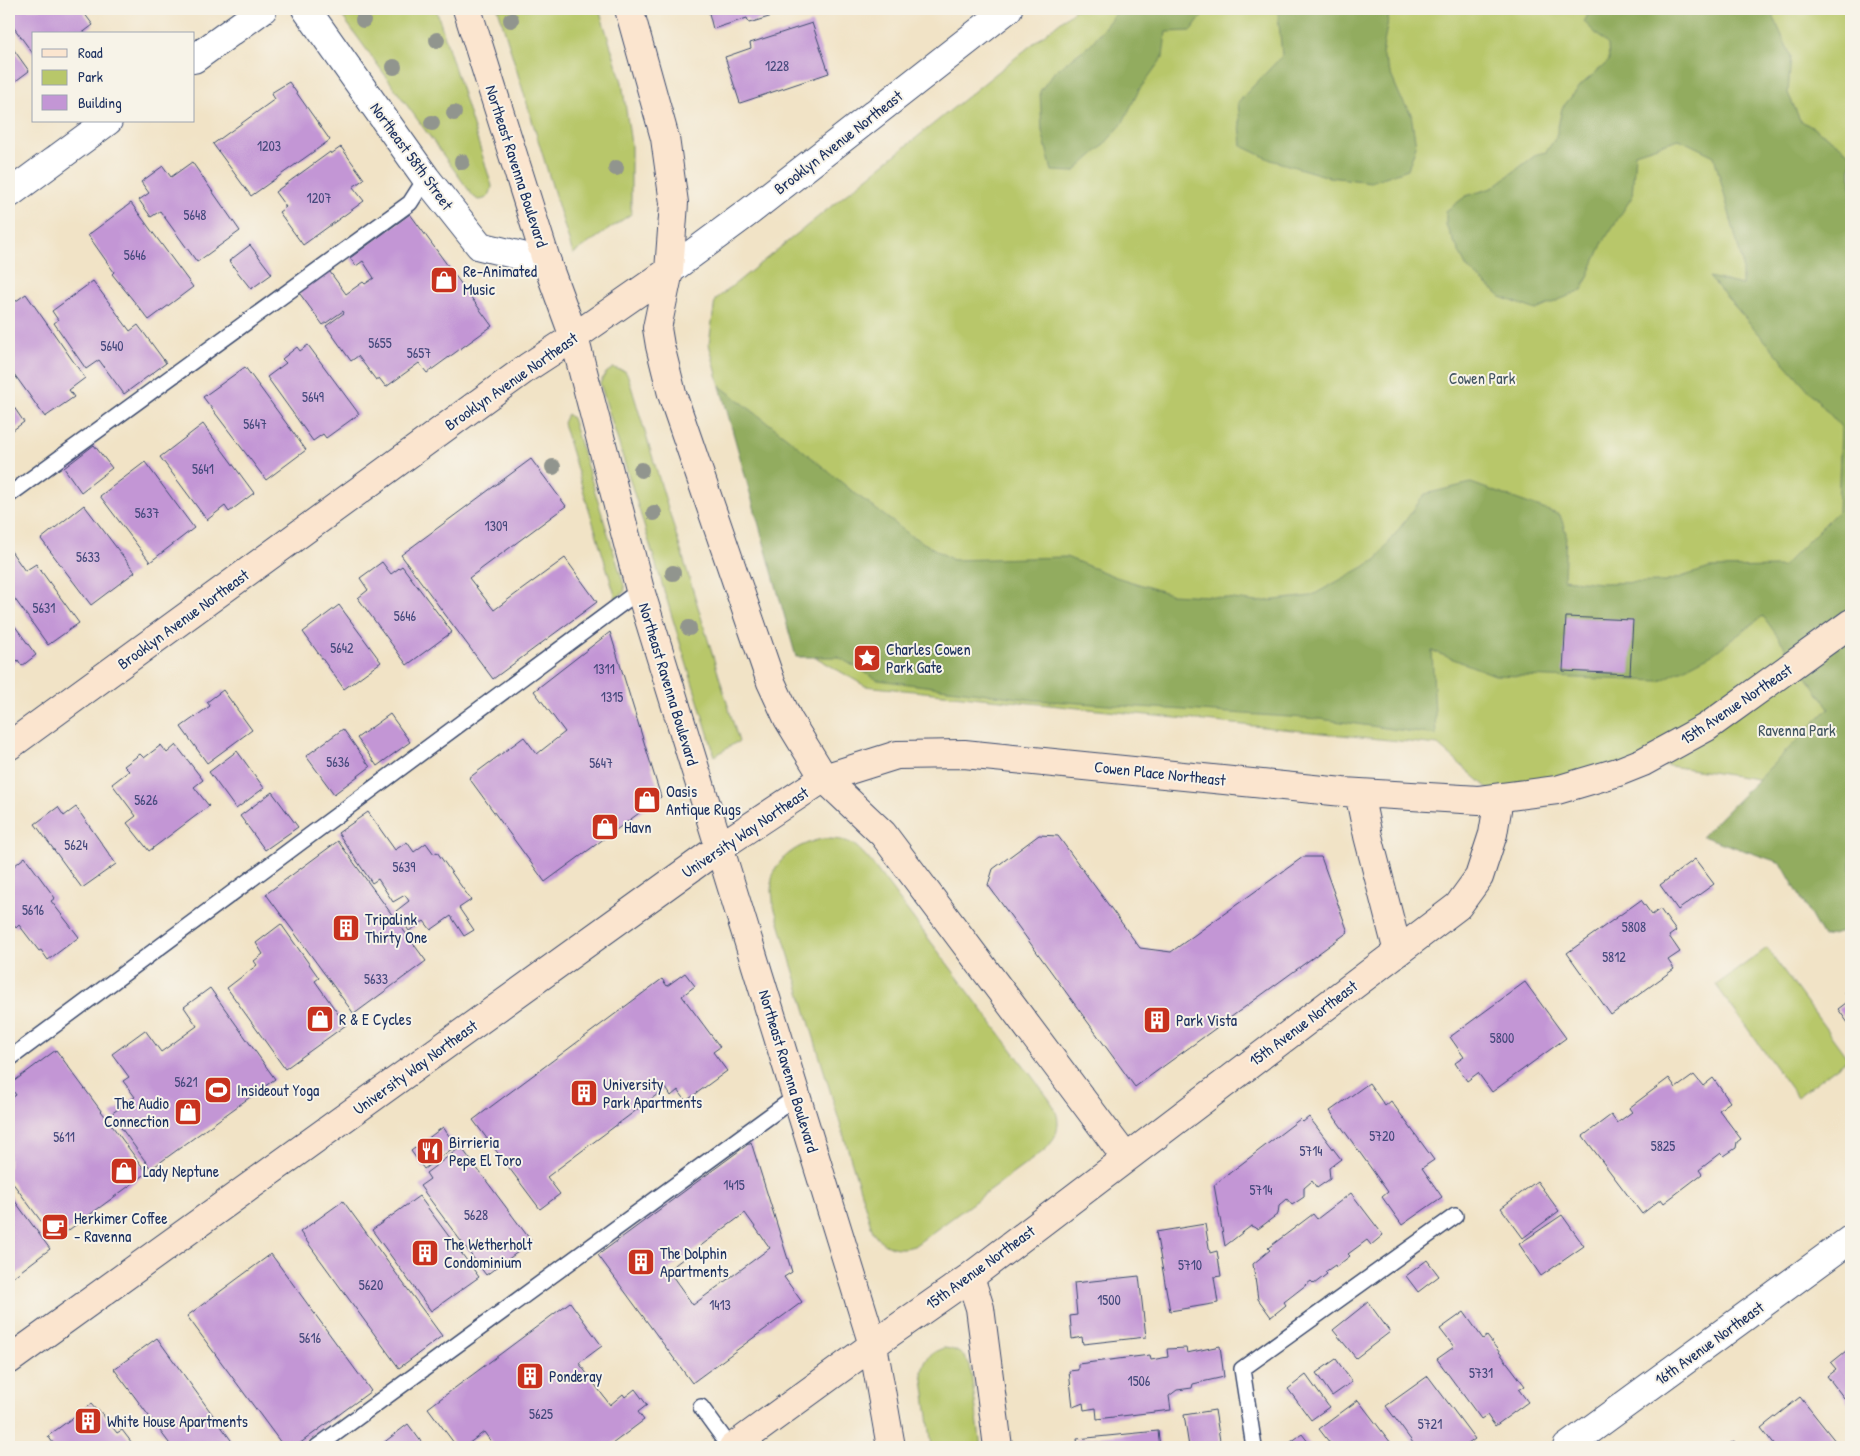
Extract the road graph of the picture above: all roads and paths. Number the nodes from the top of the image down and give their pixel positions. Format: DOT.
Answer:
graph roads {
  1 [pos="264,9"];
  2 [pos="306,9"];
  3 [pos="466,9"];
  4 [pos="629,9"];
  5 [pos="1008,9"];
  6 [pos="195,58"];
  7 [pos="107,122"];
  8 [pos="426,178"];
  9 [pos="9,194"];
  10 [pos="547,262"];
  11 [pos="669,271"];
  12 [pos="574,337"];
  13 [pos="9,495"];
  14 [pos="640,590"];
  15 [pos="1851,624"];
  16 [pos="9,746"];
  17 [pos="824,778"];
  18 [pos="1360,793"];
  19 [pos="1499,798"];
  20 [pos="720,846"];
  21 [pos="1398,952"];
  22 [pos="9,1059"];
  23 [pos="797,1096"];
  24 [pos="1126,1158"];
  25 [pos="1455,1216"];
  26 [pos="1851,1239"];
  27 [pos="970,1277"];
  28 [pos="873,1345"];
  29 [pos="9,1360"];
  30 [pos="701,1407"];
  31 [pos="317,1447"];
  32 [pos="732,1447"];
  33 [pos="891,1447"];
  34 [pos="998,1447"];
  35 [pos="1254,1447"];
  36 [pos="1567,1447"];
  1 -- 6 [label="street"];
  2 -- 8 [label="street, Northeast 58th Street"];
  3 -- 10 [label="main road, Northeast Ravenna Boulevard"];
  4 -- 11 [label="main road"];
  5 -- 11 [label="street, Brooklyn Avenue Northeast"];
  7 -- 9 [label="street"];
  8 -- 10 [label="street, Northeast 58th Street"];
  8 -- 13 [label="lane"];
  10 -- 12 [label="main road, Northeast Ravenna Boulevard"];
  11 -- 12 [label="main road, Brooklyn Avenue Northeast"];
  11 -- 17 [label="main road"];
  12 -- 14 [label="main road, Northeast Ravenna Boulevard"];
  12 -- 16 [label="main road, Brooklyn Avenue Northeast"];
  14 -- 20 [label="main road, Northeast Ravenna Boulevard"];
  14 -- 22 [label="lane"];
  15 -- 19 [label="main road, 15th Avenue Northeast"];
  17 -- 18 [label="main road, Cowen Place Northeast"];
  17 -- 20 [label="main road, University Way Northeast"];
  17 -- 24 [label="main road"];
  18 -- 19 [label="main road, Cowen Place Northeast"];
  18 -- 21 [label="main road"];
  19 -- 21 [label="main road, 15th Avenue Northeast"];
  20 -- 23 [label="main road, Northeast Ravenna Boulevard"];
  20 -- 29 [label="main road, University Way Northeast"];
  21 -- 24 [label="main road, 15th Avenue Northeast"];
  23 -- 28 [label="main road, Northeast Ravenna Boulevard"];
  23 -- 31 [label="lane"];
  24 -- 27 [label="main road, 15th Avenue Northeast"];
  25 -- 35 [label="lane"];
  26 -- 36 [label="street, 16th Avenue Northeast"];
  27 -- 28 [label="main road, 15th Avenue Northeast"];
  27 -- 34 [label="main road"];
  28 -- 32 [label="main road, 15th Avenue Northeast"];
  28 -- 33 [label="main road, Northeast Ravenna Boulevard"];
  30 -- 32 [label="lane"];
}
